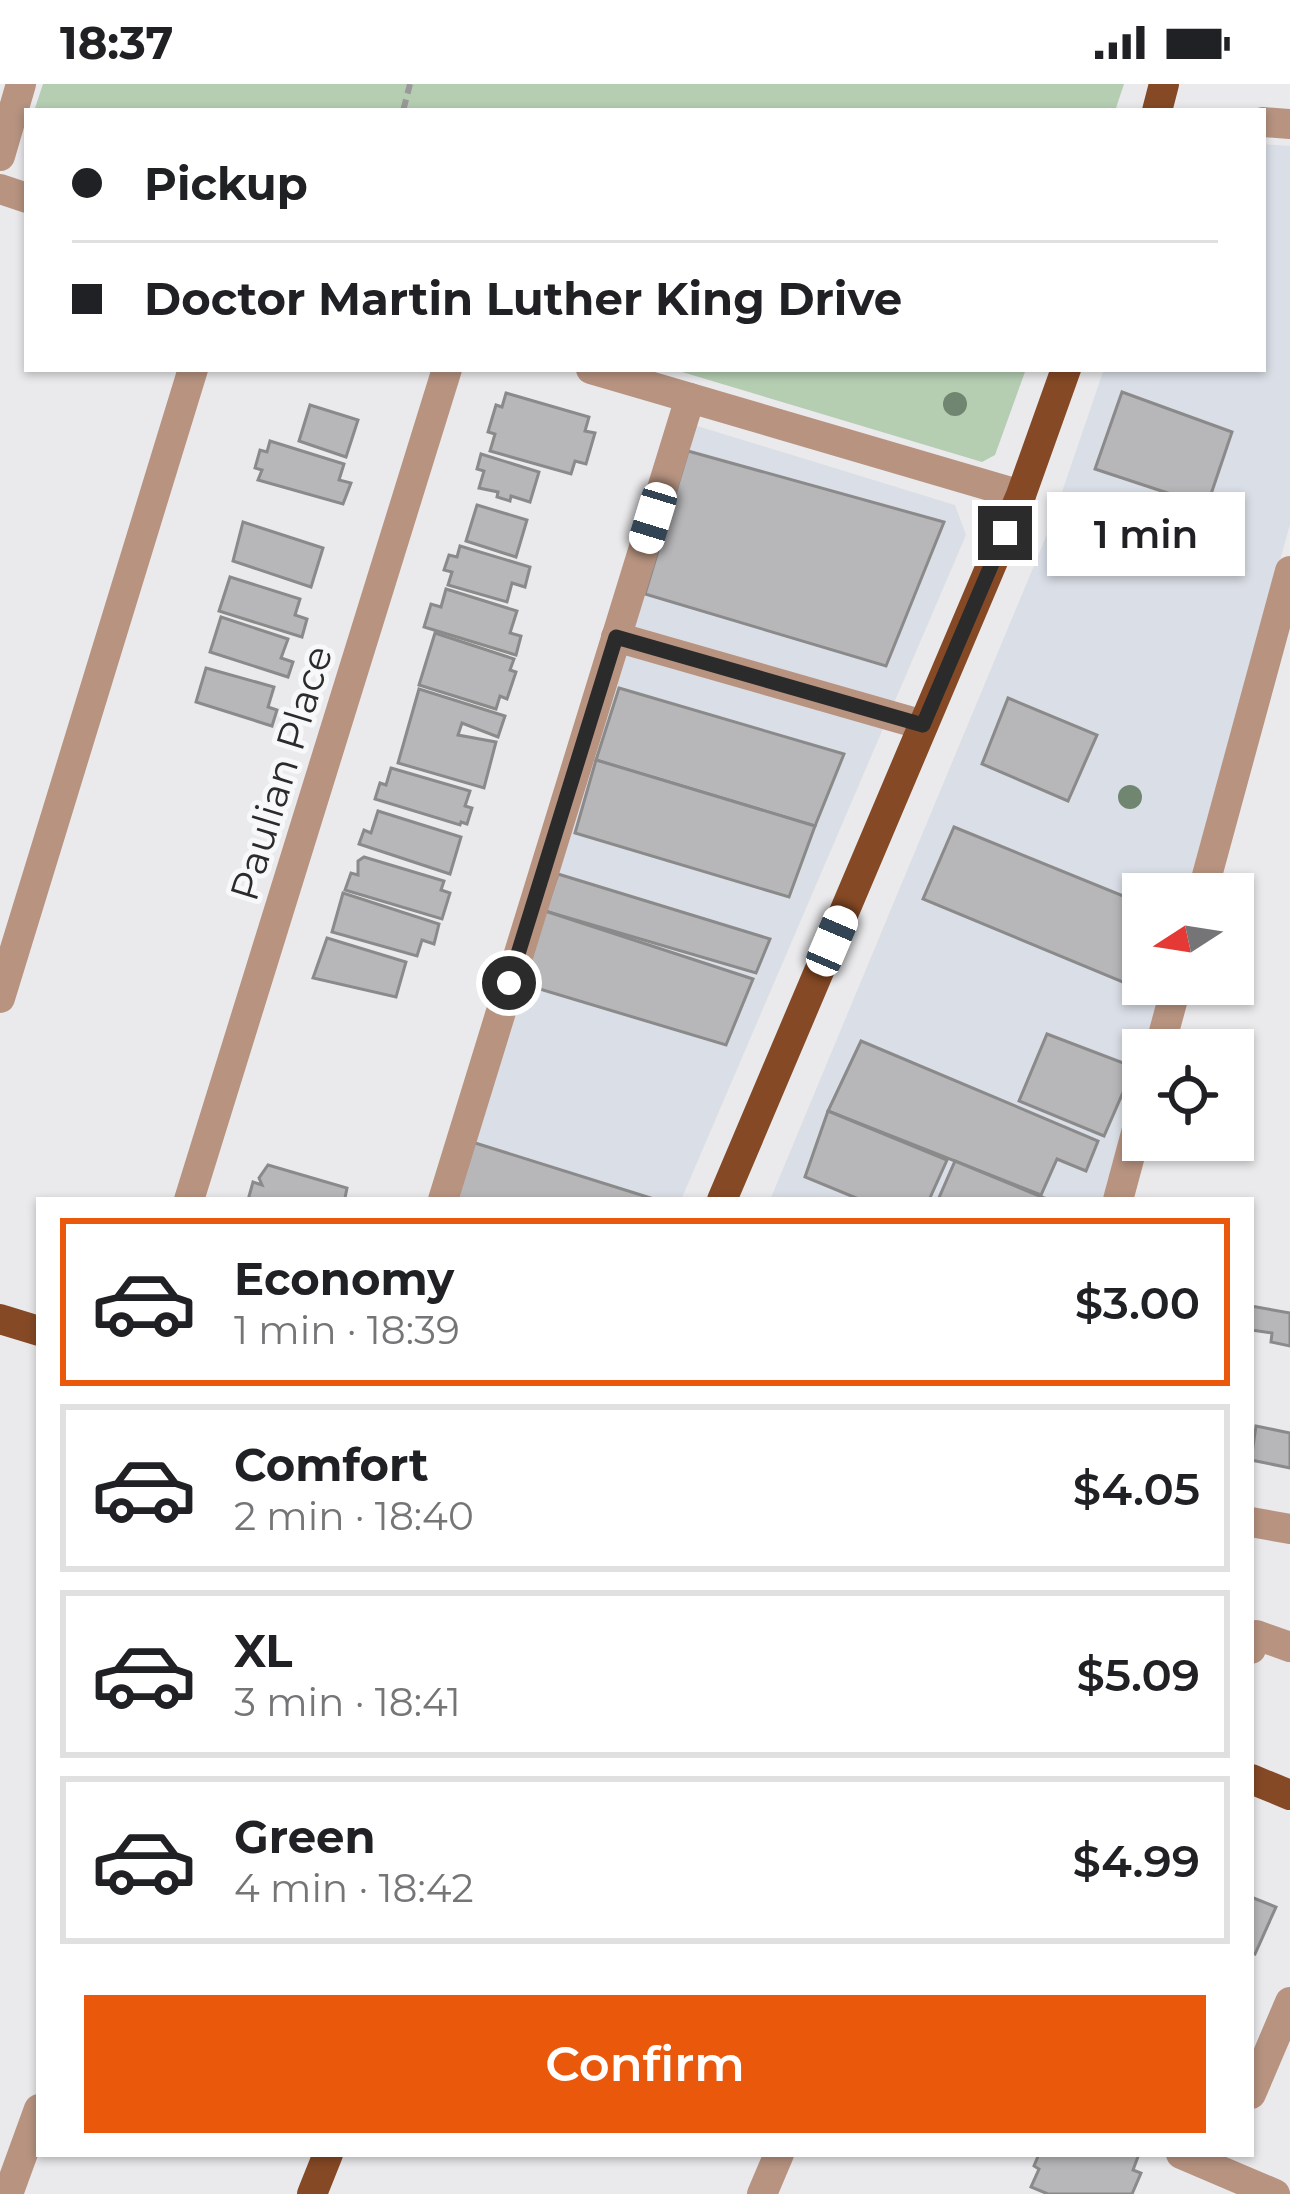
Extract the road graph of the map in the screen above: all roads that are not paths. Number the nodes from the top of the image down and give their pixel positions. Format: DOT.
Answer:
graph roads {
  1 [pos="21,84"];
  2 [pos="0,156"];
  3 [pos="192,372"];
  4 [pos="446,372"];
  5 [pos="601,372"];
  6 [pos="1065,372"];
  7 [pos="690,398"];
  8 [pos="1021,494"];
  9 [pos="1290,572"];
  10 [pos="616,637"];
  11 [pos="923,725"];
  12 [pos="1208,873"];
  13 [pos="0,998"];
  14 [pos="1128,1161"];
  15 [pos="190,1197"];
  16 [pos="443,1197"];
  17 [pos="723,1197"];
  18 [pos="1119,1197"];
  19 [pos="0,1319"];
  20 [pos="36,1329"];
  21 [pos="1254,1522"];
  22 [pos="1290,1528"];
  23 [pos="1254,1639"];
  24 [pos="1290,1647"];
  25 [pos="1254,1780"];
  26 [pos="1290,1796"];
  27 [pos="1290,2002"];
  28 [pos="1254,2087"];
  29 [pos="36,2117"];
  30 [pos="327,2157"];
  31 [pos="777,2157"];
  32 [pos="1186,2157"];
  33 [pos="1218,2173"];
  34 [pos="8,2194"];
  35 [pos="312,2194"];
  36 [pos="762,2194"];
  37 [pos="1276,2194"];
  1 -- 2 [label="street"];
  3 -- 13 [label="street"];
  4 -- 15 [label="street, Paulian Place"];
  5 -- 7 [label="street"];
  6 -- 8 [label="main road"];
  7 -- 8 [label="street"];
  7 -- 10 [label="street"];
  8 -- 11 [label="main road"];
  9 -- 12 [label="street"];
  10 -- 11 [label="street"];
  10 -- 16 [label="street"];
  11 -- 17 [label="main road"];
  14 -- 18 [label="street"];
  19 -- 20 [label="main road"];
  21 -- 22 [label="street"];
  23 -- 24 [label="street"];
  25 -- 26 [label="main road"];
  27 -- 28 [label="street"];
  29 -- 34 [label="street"];
  30 -- 35 [label="main road"];
  31 -- 36 [label="street"];
  32 -- 33 [label="street"];
  33 -- 37 [label="street"];
}
